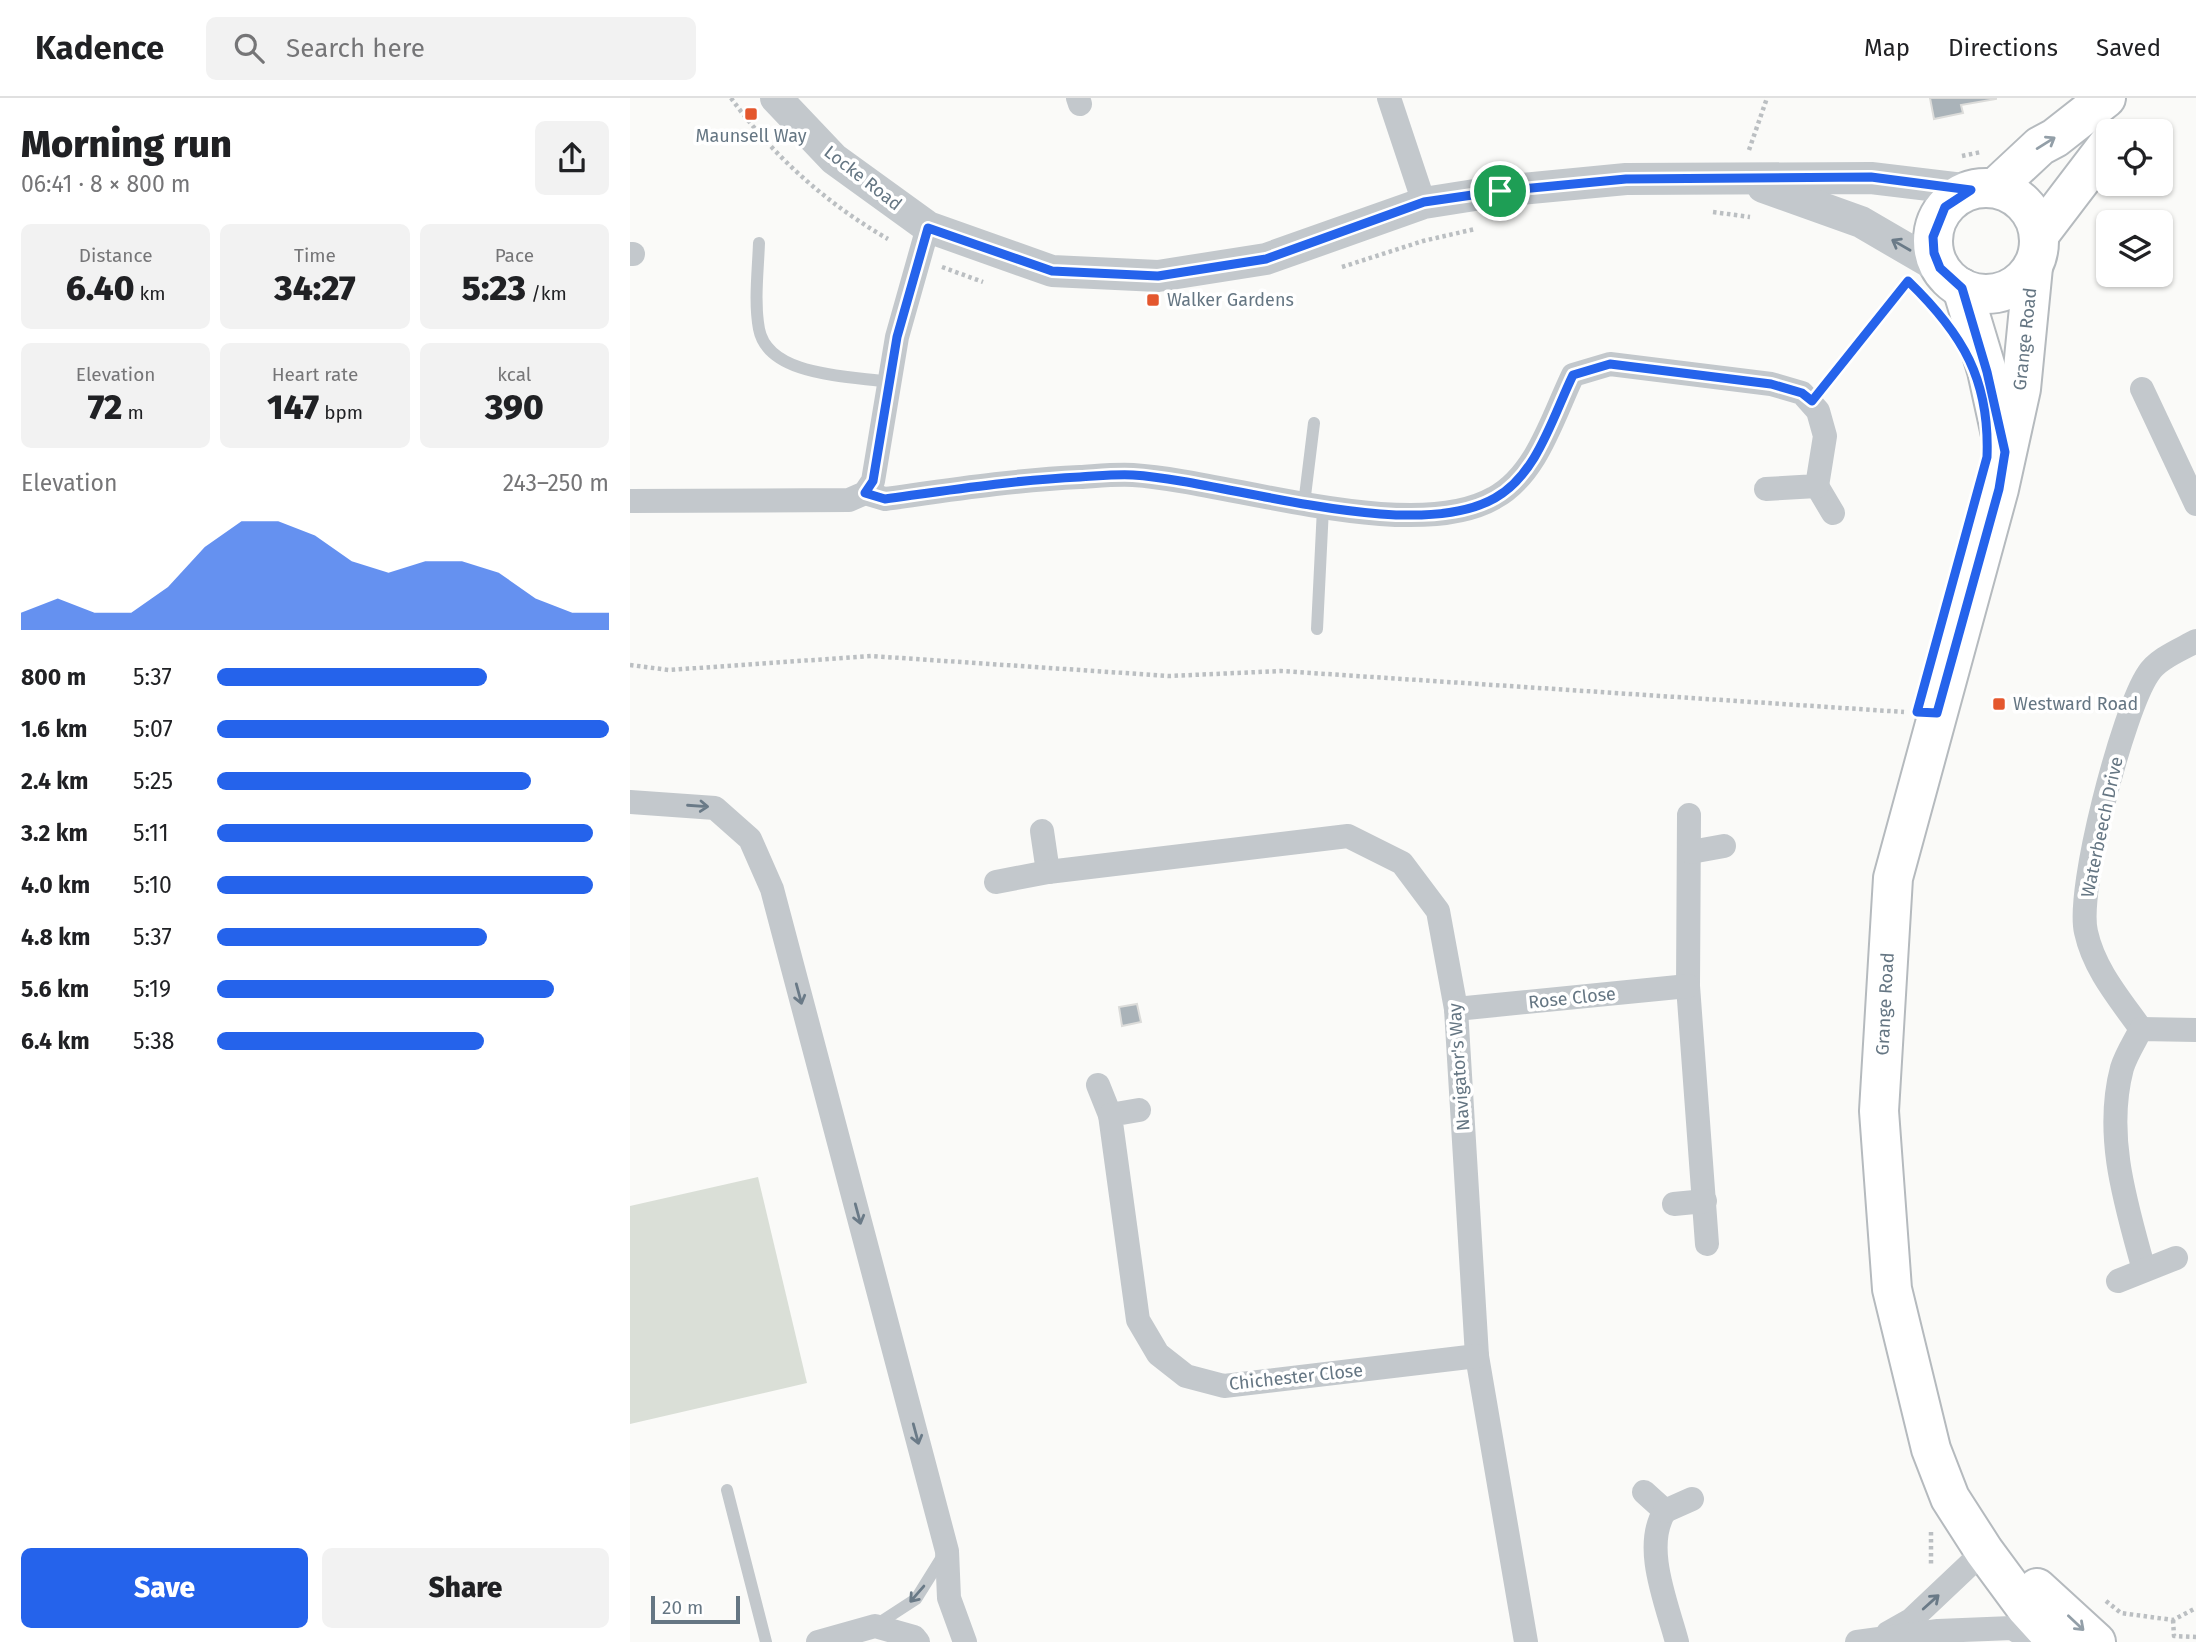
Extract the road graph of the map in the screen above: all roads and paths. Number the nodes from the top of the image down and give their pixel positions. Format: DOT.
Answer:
graph roads {
  1 [pos="731,98"];
  2 [pos="776,98"];
  3 [pos="1389,98"];
  4 [pos="1767,98"];
  5 [pos="2106,98"];
  6 [pos="2133,98"];
  7 [pos="2122,119"];
  8 [pos="2096,162"];
  9 [pos="1742,179"];
  10 [pos="1983,189"];
  11 [pos="1424,202"];
  12 [pos="1700,210"];
  13 [pos="1756,218"];
  14 [pos="1483,227"];
  15 [pos="928,228"];
  16 [pos="759,243"];
  17 [pos="2036,251"];
  18 [pos="920,257"];
  19 [pos="1337,269"];
  20 [pos="1899,275"];
  21 [pos="1931,281"];
  22 [pos="996,286"];
  23 [pos="889,382"];
  24 [pos="2142,389"];
  25 [pos="1812,401"];
  26 [pos="1314,422"];
  27 [pos="2005,452"];
  28 [pos="1817,486"];
  29 [pos="1766,489"];
  30 [pos="865,493"];
  31 [pos="630,501"];
  32 [pos="2196,504"];
  33 [pos="1313,506"];
  34 [pos="1833,513"];
  35 [pos="1317,629"];
  36 [pos="2196,641"];
  37 [pos="630,665"];
  38 [pos="1937,713"];
  39 [pos="630,802"];
  40 [pos="1689,815"];
  41 [pos="1042,831"];
  42 [pos="1724,846"];
  43 [pos="1691,852"];
  44 [pos="1048,872"];
  45 [pos="996,883"];
  46 [pos="1688,986"];
  47 [pos="1456,1009"];
  48 [pos="2141,1029"];
  49 [pos="2196,1030"];
  50 [pos="1098,1084"];
  51 [pos="1139,1110"];
  52 [pos="1110,1115"];
  53 [pos="1705,1201"];
  54 [pos="1674,1204"];
  55 [pos="1707,1244"];
  56 [pos="2176,1258"];
  57 [pos="2144,1269"];
  58 [pos="2118,1281"];
  59 [pos="1477,1356"];
  60 [pos="727,1490"];
  61 [pos="1644,1492"];
  62 [pos="1692,1499"];
  63 [pos="1665,1511"];
  64 [pos="1930,1525"];
  65 [pos="947,1551"];
  66 [pos="1984,1551"];
  67 [pos="1946,1589"];
  68 [pos="2102,1599"];
  69 [pos="2196,1608"];
  70 [pos="2173,1620"];
  71 [pos="875,1626"];
  72 [pos="1963,1637"];
  73 [pos="2196,1637"];
  74 [pos="1866,1641"];
  75 [pos="766,1642"];
  76 [pos="818,1642"];
  77 [pos="918,1642"];
  78 [pos="965,1642"];
  79 [pos="1526,1642"];
  80 [pos="1677,1642"];
  81 [pos="2035,1642"];
  82 [pos="2057,1642"];
  83 [pos="2096,1642"];
  1 -- 18 [label="path"];
  2 -- 15 [label="street, Locke Road"];
  3 -- 11 [label="street"];
  4 -- 9 [label="path"];
  10 -- 5 [label="main road, one-way"];
  6 -- 7 [label="main road"];
  8 -- 17 [label="main road"];
  9 -- 10 [label="street, Locke Road"];
  9 -- 11 [label="street, Locke Road"];
  21 -- 9 [label="street, Locke Road, one-way"];
  10 -- 17 [label="main road"];
  10 -- 21 [label="main road"];
  11 -- 15 [label="street, Locke Road"];
  12 -- 13 [label="path"];
  14 -- 19 [label="path"];
  15 -- 18 [label="street"];
  16 -- 23 [label="lane"];
  17 -- 21 [label="main road"];
  17 -- 27 [label="main road, Grange Road"];
  18 -- 22 [label="path"];
  18 -- 23 [label="street"];
  20 -- 21 [label="path"];
  21 -- 25 [label="path"];
  21 -- 27 [label="main road, Grange Road"];
  23 -- 30 [label="street"];
  24 -- 32 [label="street"];
  25 -- 28 [label="street"];
  25 -- 33 [label="street"];
  26 -- 33 [label="lane"];
  27 -- 38 [label="main road, Grange Road"];
  28 -- 29 [label="street"];
  28 -- 34 [label="street"];
  30 -- 31 [label="street"];
  30 -- 33 [label="street"];
  33 -- 35 [label="lane"];
  36 -- 48 [label="street, Waterbeech Drive"];
  37 -- 38 [label="path"];
  38 -- 66 [label="main road, Grange Road"];
  39 -- 65 [label="street, one-way"];
  40 -- 43 [label="street"];
  41 -- 44 [label="street"];
  42 -- 43 [label="street"];
  43 -- 46 [label="street"];
  44 -- 45 [label="street, Navigator's Way"];
  44 -- 47 [label="street, Navigator's Way"];
  46 -- 47 [label="street, Rose Close"];
  46 -- 53 [label="street"];
  47 -- 59 [label="street, Navigator's Way"];
  48 -- 49 [label="street"];
  48 -- 57 [label="street"];
  50 -- 52 [label="street, Chichester Close"];
  51 -- 52 [label="street"];
  52 -- 59 [label="street, Chichester Close"];
  53 -- 54 [label="street"];
  53 -- 55 [label="street"];
  56 -- 57 [label="street"];
  57 -- 58 [label="street"];
  59 -- 79 [label="street, Navigator's Way"];
  60 -- 75 [label="lane"];
  61 -- 63 [label="street"];
  62 -- 63 [label="street"];
  63 -- 80 [label="street"];
  64 -- 67 [label="path"];
  65 -- 71 [label="lane, one-way"];
  65 -- 78 [label="street"];
  66 -- 67 [label="street"];
  66 -- 82 [label="main road, Grange Road"];
  66 -- 83 [label="main road, Grange Road, one-way"];
  74 -- 67 [label="street, one-way"];
  68 -- 70 [label="path"];
  69 -- 70 [label="path"];
  70 -- 73 [label="path"];
  71 -- 76 [label="street"];
  71 -- 77 [label="street"];
  72 -- 74 [label="street"];
  72 -- 81 [label="street"];
}
